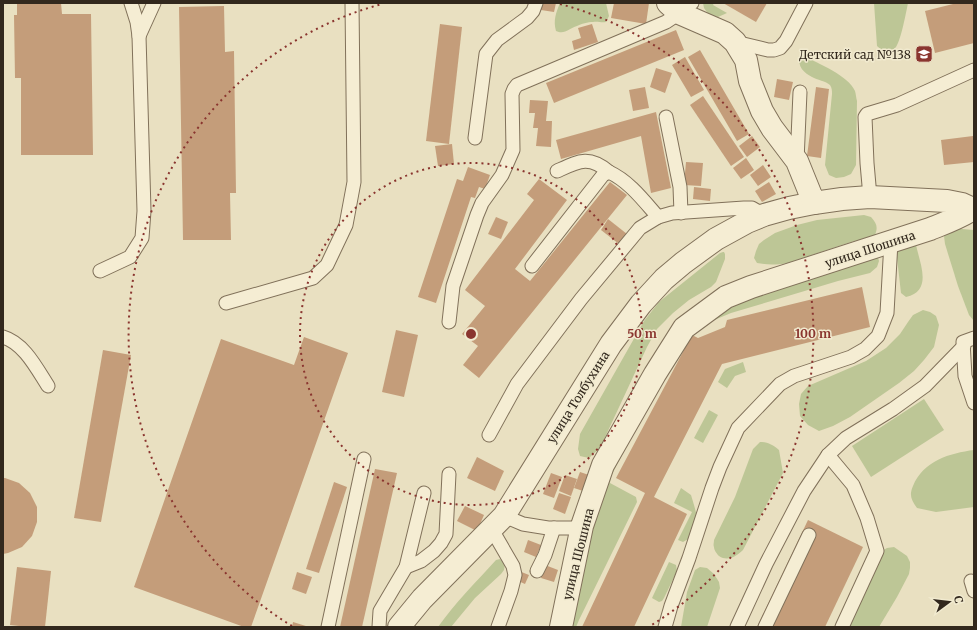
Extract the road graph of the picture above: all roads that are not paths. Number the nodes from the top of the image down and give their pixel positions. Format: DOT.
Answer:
graph roads {
  1 [pos="131,3"];
  2 [pos="154,3"];
  3 [pos="352,3"];
  4 [pos="536,3"];
  5 [pos="806,3"];
  6 [pos="680,6"];
  7 [pos="139,36"];
  8 [pos="735,42"];
  9 [pos="974,70"];
  10 [pos="800,92"];
  11 [pos="666,118"];
  12 [pos="475,138"];
  13 [pos="797,161"];
  14 [pos="557,171"];
  15 [pos="609,172"];
  16 [pos="870,197"];
  17 [pos="814,203"];
  18 [pos="973,209"];
  19 [pos="681,213"];
  20 [pos="764,215"];
  21 [pos="658,217"];
  22 [pos="891,242"];
  23 [pos="532,266"];
  24 [pos="100,270"];
  25 [pos="226,303"];
  26 [pos="449,322"];
  27 [pos="3,337"];
  28 [pos="969,342"];
  29 [pos="48,386"];
  30 [pos="974,403"];
  31 [pos="489,435"];
  32 [pos="828,455"];
  33 [pos="364,459"];
  34 [pos="449,474"];
  35 [pos="424,493"];
  36 [pos="498,522"];
  37 [pos="582,526"];
  38 [pos="554,528"];
  39 [pos="808,535"];
  40 [pos="406,567"];
  41 [pos="537,571"];
  42 [pos="328,627"];
  43 [pos="379,627"];
  44 [pos="399,627"];
  45 [pos="498,627"];
  46 [pos="561,627"];
  47 [pos="665,627"];
  48 [pos="737,627"];
  49 [pos="765,627"];
  50 [pos="842,627"];
  1 -- 7 [label="lane"];
  2 -- 7 [label="lane"];
  3 -- 25 [label="lane"];
  4 -- 12 [label="lane"];
  5 -- 8 [label="lane"];
  6 -- 8 [label="street"];
  6 -- 26 [label="lane"];
  7 -- 24 [label="lane"];
  8 -- 13 [label="street"];
  9 -- 16 [label="lane"];
  10 -- 13 [label="lane"];
  11 -- 19 [label="lane"];
  13 -- 17 [label="street"];
  14 -- 15 [label="lane"];
  15 -- 21 [label="lane"];
  15 -- 23 [label="lane"];
  16 -- 17 [label="street, улица Шошина"];
  16 -- 18 [label="street, улица Шошина"];
  17 -- 20 [label="street, улица Толбухина"];
  18 -- 22 [label="street, улица Шошина"];
  19 -- 20 [label="lane"];
  19 -- 21 [label="lane"];
  20 -- 36 [label="street, улица Толбухина"];
  21 -- 31 [label="lane"];
  22 -- 37 [label="street, улица Шошина"];
  22 -- 47 [label="lane"];
  27 -- 29 [label="lane"];
  28 -- 30 [label="lane"];
  28 -- 32 [label="lane"];
  32 -- 48 [label="lane"];
  32 -- 50 [label="lane"];
  33 -- 42 [label="lane"];
  34 -- 40 [label="lane"];
  35 -- 40 [label="lane"];
  36 -- 38 [label="lane"];
  36 -- 44 [label="street, улица Толбухина"];
  36 -- 45 [label="lane"];
  37 -- 38 [label="lane"];
  37 -- 46 [label="street, улица Шошина"];
  38 -- 41 [label="lane"];
  39 -- 49 [label="lane"];
  40 -- 43 [label="lane"];
}
